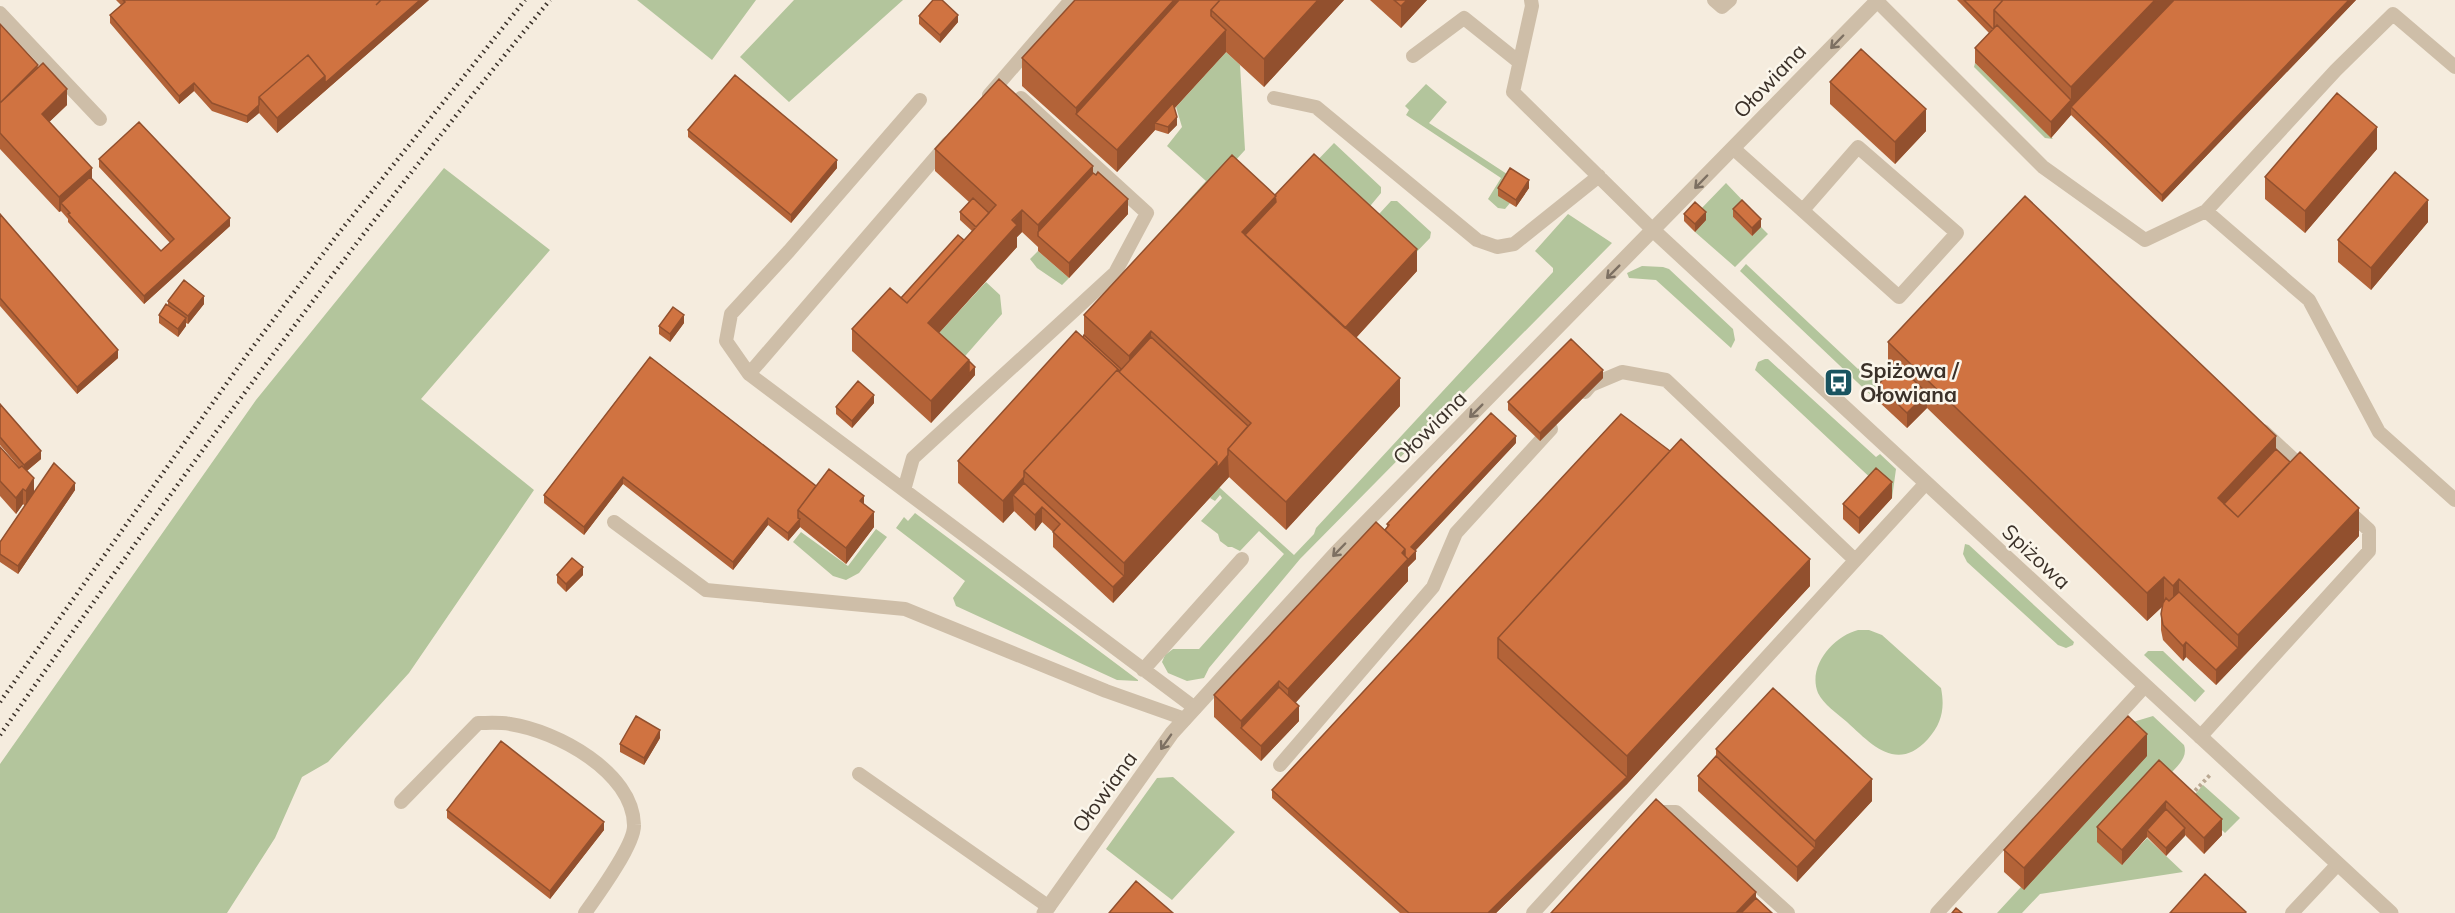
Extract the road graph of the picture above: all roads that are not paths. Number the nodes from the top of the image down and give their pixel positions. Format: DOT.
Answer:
graph roads {
  1 [pos="1071,0"];
  2 [pos="1531,0"];
  3 [pos="1714,0"];
  4 [pos="1730,0"];
  5 [pos="1877,1"];
  6 [pos="0,13"];
  7 [pos="1413,56"];
  8 [pos="1519,62"];
  9 [pos="2455,67"];
  10 [pos="1021,98"];
  11 [pos="1274,98"];
  12 [pos="920,100"];
  13 [pos="979,107"];
  14 [pos="100,119"];
  15 [pos="956,134"];
  16 [pos="1734,149"];
  17 [pos="1599,176"];
  18 [pos="1803,210"];
  19 [pos="2206,211"];
  20 [pos="1654,231"];
  21 [pos="749,374"];
  22 [pos="1575,402"];
  23 [pos="1559,420"];
  24 [pos="2256,424"];
  25 [pos="2317,481"];
  26 [pos="1926,483"];
  27 [pos="904,490"];
  28 [pos="2334,497"];
  29 [pos="2455,500"];
  30 [pos="614,522"];
  31 [pos="1242,559"];
  32 [pos="1855,560"];
  33 [pos="1143,670"];
  34 [pos="2145,686"];
  35 [pos="1190,714"];
  36 [pos="2200,737"];
  37 [pos="1280,765"];
  38 [pos="859,774"];
  39 [pos="400,802"];
  40 [pos="1645,829"];
  41 [pos="2338,864"];
  42 [pos="1046,910"];
  43 [pos="585,913"];
  44 [pos="1533,913"];
  45 [pos="1788,913"];
  46 [pos="1937,913"];
  47 [pos="2292,913"];
  48 [pos="2391,913"];
  1 -- 13 [label="lane"];
  2 -- 8 [label="lane"];
  3 -- 4 [label="lane"];
  5 -- 16 [label="street, Ołowiana, one-way"];
  5 -- 19 [label="lane"];
  6 -- 14 [label="lane"];
  7 -- 8 [label="lane"];
  8 -- 17 [label="lane"];
  9 -- 19 [label="lane"];
  10 -- 27 [label="lane"];
  11 -- 17 [label="lane"];
  12 -- 21 [label="lane"];
  15 -- 21 [label="lane"];
  16 -- 18 [label="lane"];
  16 -- 20 [label="street, Ołowiana, one-way"];
  17 -- 20 [label="lane"];
  18 -- 18 [label="lane"];
  19 -- 29 [label="lane"];
  20 -- 26 [label="street, Spiżowa"];
  20 -- 35 [label="street, Ołowiana, one-way"];
  21 -- 27 [label="lane"];
  22 -- 32 [label="lane"];
  23 -- 37 [label="lane"];
  24 -- 25 [label="lane"];
  26 -- 32 [label="lane"];
  26 -- 34 [label="street, Spiżowa"];
  27 -- 33 [label="lane"];
  28 -- 36 [label="lane"];
  30 -- 35 [label="lane"];
  31 -- 33 [label="lane"];
  32 -- 44 [label="lane"];
  33 -- 35 [label="lane"];
  34 -- 36 [label="street, Spiżowa"];
  34 -- 46 [label="lane"];
  35 -- 42 [label="street, Ołowiana, one-way"];
  36 -- 41 [label="street, Spiżowa"];
  38 -- 42 [label="lane"];
  39 -- 43 [label="lane"];
  40 -- 45 [label="lane"];
  41 -- 47 [label="lane"];
  41 -- 48 [label="street, Spiżowa"];
}
